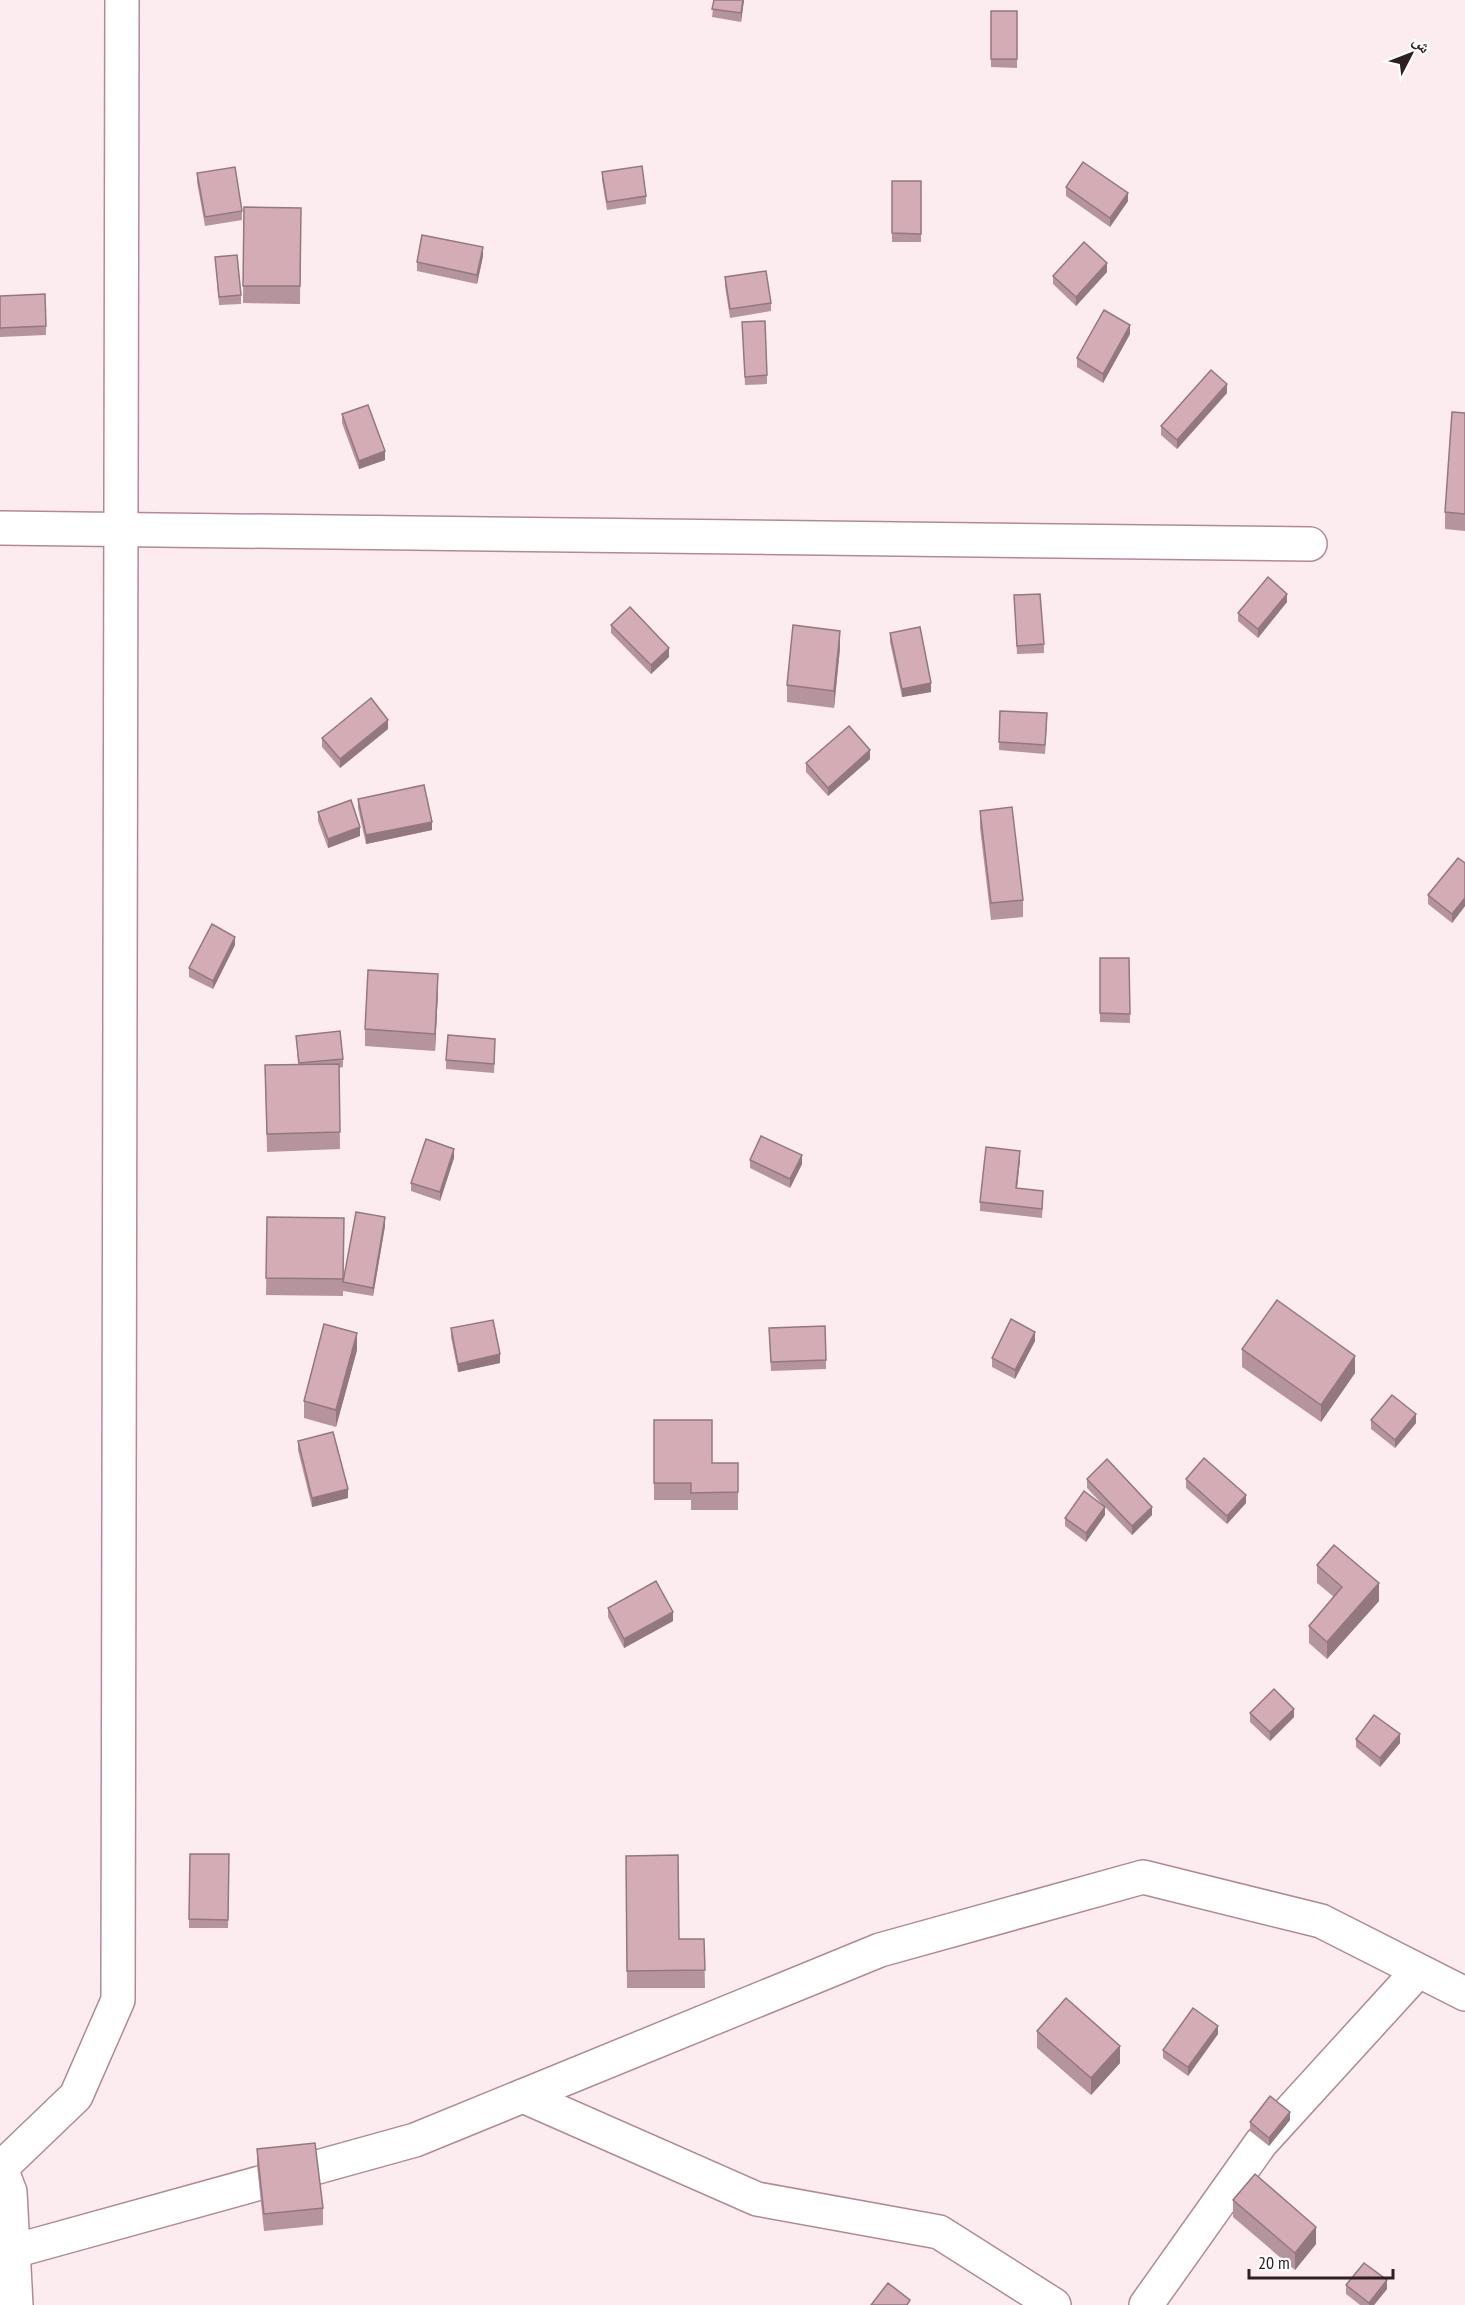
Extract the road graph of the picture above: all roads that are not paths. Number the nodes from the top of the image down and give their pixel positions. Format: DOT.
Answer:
graph roads {
  1 [pos="122,0"];
  2 [pos="0,528"];
  3 [pos="121,530"];
  4 [pos="1310,544"];
  5 [pos="1418,1971"];
  6 [pos="1465,1994"];
  7 [pos="523,2096"];
  8 [pos="1,2167"];
  9 [pos="14,2251"];
  10 [pos="15,2305"];
  11 [pos="1053,2305"];
  12 [pos="1146,2305"];
  1 -- 3 [label="street"];
  2 -- 3 [label="street"];
  3 -- 4 [label="street"];
  3 -- 8 [label="street"];
  5 -- 6 [label="street"];
  5 -- 7 [label="street"];
  5 -- 12 [label="street"];
  7 -- 9 [label="street"];
  7 -- 11 [label="street"];
  8 -- 9 [label="street"];
  9 -- 10 [label="street"];
}
